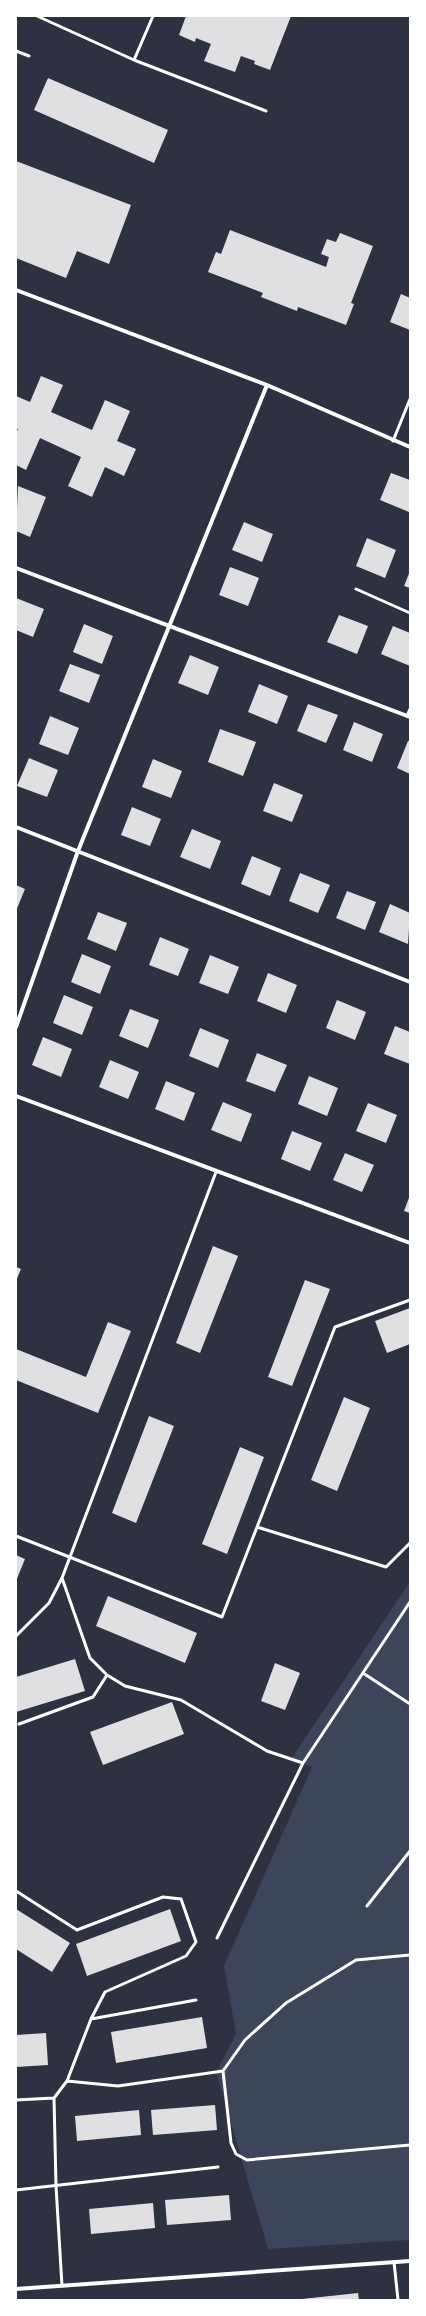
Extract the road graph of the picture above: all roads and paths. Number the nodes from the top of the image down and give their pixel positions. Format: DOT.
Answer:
graph roads {
  1 [pos="37,16"];
  2 [pos="152,16"];
  3 [pos="16,51"];
  4 [pos="29,56"];
  5 [pos="134,60"];
  6 [pos="266,111"];
  7 [pos="16,290"];
  8 [pos="267,386"];
  9 [pos="410,399"];
  10 [pos="393,440"];
  11 [pos="410,447"];
  12 [pos="16,568"];
  13 [pos="356,589"];
  14 [pos="410,613"];
  15 [pos="168,626"];
  16 [pos="410,709"];
  17 [pos="409,717"];
  18 [pos="16,827"];
  19 [pos="78,851"];
  20 [pos="410,982"];
  21 [pos="16,1027"];
  22 [pos="16,1096"];
  23 [pos="216,1172"];
  24 [pos="410,1243"];
  25 [pos="410,1300"];
  26 [pos="257,1527"];
  27 [pos="16,1536"];
  28 [pos="410,1543"];
  29 [pos="70,1556"];
  30 [pos="62,1578"];
  31 [pos="410,1602"];
  32 [pos="16,1636"];
  33 [pos="363,1673"];
  34 [pos="107,1675"];
  35 [pos="410,1704"];
  36 [pos="19,1724"];
  37 [pos="303,1764"];
  38 [pos="410,1851"];
  39 [pos="16,1891"];
  40 [pos="367,1906"];
  41 [pos="217,1938"];
  42 [pos="410,1955"];
  43 [pos="196,2000"];
  44 [pos="91,2019"];
  45 [pos="223,2071"];
  46 [pos="67,2082"];
  47 [pos="54,2098"];
  48 [pos="16,2100"];
  49 [pos="410,2145"];
  50 [pos="218,2167"];
  51 [pos="56,2186"];
  52 [pos="16,2190"];
  53 [pos="410,2261"];
  54 [pos="394,2262"];
  55 [pos="62,2286"];
  56 [pos="16,2289"];
  57 [pos="398,2300"];
  1 -- 5 [label="lane"];
  2 -- 5 [label="lane"];
  3 -- 4 [label="lane"];
  5 -- 6 [label="lane"];
  7 -- 8 [label="street"];
  8 -- 10 [label="street"];
  8 -- 15 [label="street"];
  9 -- 10 [label="lane"];
  10 -- 11 [label="street"];
  12 -- 15 [label="street"];
  13 -- 14 [label="lane"];
  15 -- 17 [label="street"];
  15 -- 19 [label="street"];
  16 -- 17 [label="lane"];
  18 -- 19 [label="street"];
  19 -- 20 [label="street"];
  19 -- 21 [label="street"];
  22 -- 23 [label="street"];
  23 -- 24 [label="street"];
  23 -- 29 [label="lane"];
  25 -- 26 [label="lane"];
  26 -- 28 [label="lane"];
  26 -- 29 [label="lane"];
  27 -- 29 [label="lane"];
  29 -- 30 [label="lane"];
  30 -- 32 [label="lane"];
  30 -- 34 [label="lane"];
  31 -- 33 [label="lane"];
  33 -- 35 [label="lane"];
  33 -- 37 [label="lane"];
  34 -- 36 [label="lane"];
  34 -- 37 [label="lane"];
  37 -- 41 [label="lane"];
  38 -- 40 [label="lane"];
  39 -- 44 [label="lane"];
  42 -- 45 [label="lane"];
  43 -- 44 [label="lane"];
  44 -- 46 [label="lane"];
  45 -- 46 [label="lane"];
  45 -- 49 [label="lane"];
  46 -- 47 [label="lane"];
  47 -- 48 [label="lane"];
  47 -- 51 [label="lane"];
  50 -- 51 [label="lane"];
  51 -- 52 [label="lane"];
  51 -- 55 [label="lane"];
  53 -- 54 [label="street"];
  54 -- 55 [label="street"];
  54 -- 57 [label="lane"];
  55 -- 56 [label="street"];
}
